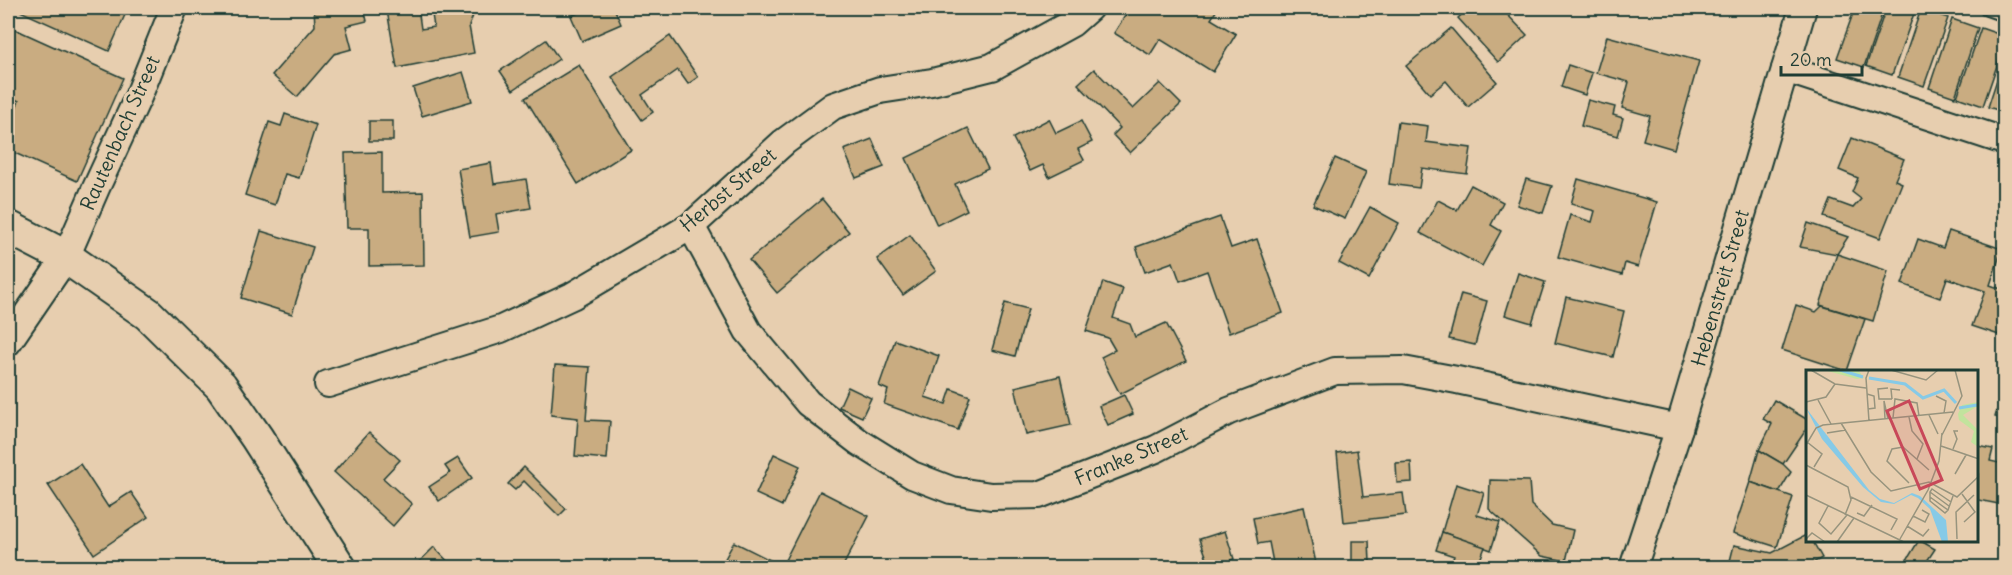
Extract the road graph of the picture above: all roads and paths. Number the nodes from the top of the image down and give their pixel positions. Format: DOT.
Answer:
graph roads {
  1 [pos="174,8"];
  2 [pos="1089,8"];
  3 [pos="1803,8"];
  4 [pos="1987,8"];
  5 [pos="2004,14"];
  6 [pos="1785,69"];
  7 [pos="2004,141"];
  8 [pos="691,226"];
  9 [pos="8,227"];
  10 [pos="66,257"];
  11 [pos="8,342"];
  12 [pos="328,384"];
  13 [pos="1679,428"];
  14 [pos="340,567"];
  15 [pos="1633,567"];
  1 -- 10 [label="street, Rautenbach Street"];
  2 -- 8 [label="street, Herbst Street"];
  3 -- 6 [label="street, Hebenstreit Street"];
  4 -- 5 [label="lane"];
  6 -- 7 [label="street"];
  6 -- 13 [label="street, Hebenstreit Street"];
  8 -- 12 [label="street, Herbst Street"];
  8 -- 13 [label="street, Franke Street"];
  9 -- 10 [label="street"];
  10 -- 11 [label="street, Rautenbach Street"];
  10 -- 14 [label="street"];
  13 -- 15 [label="street, Hebenstreit Street"];
}
